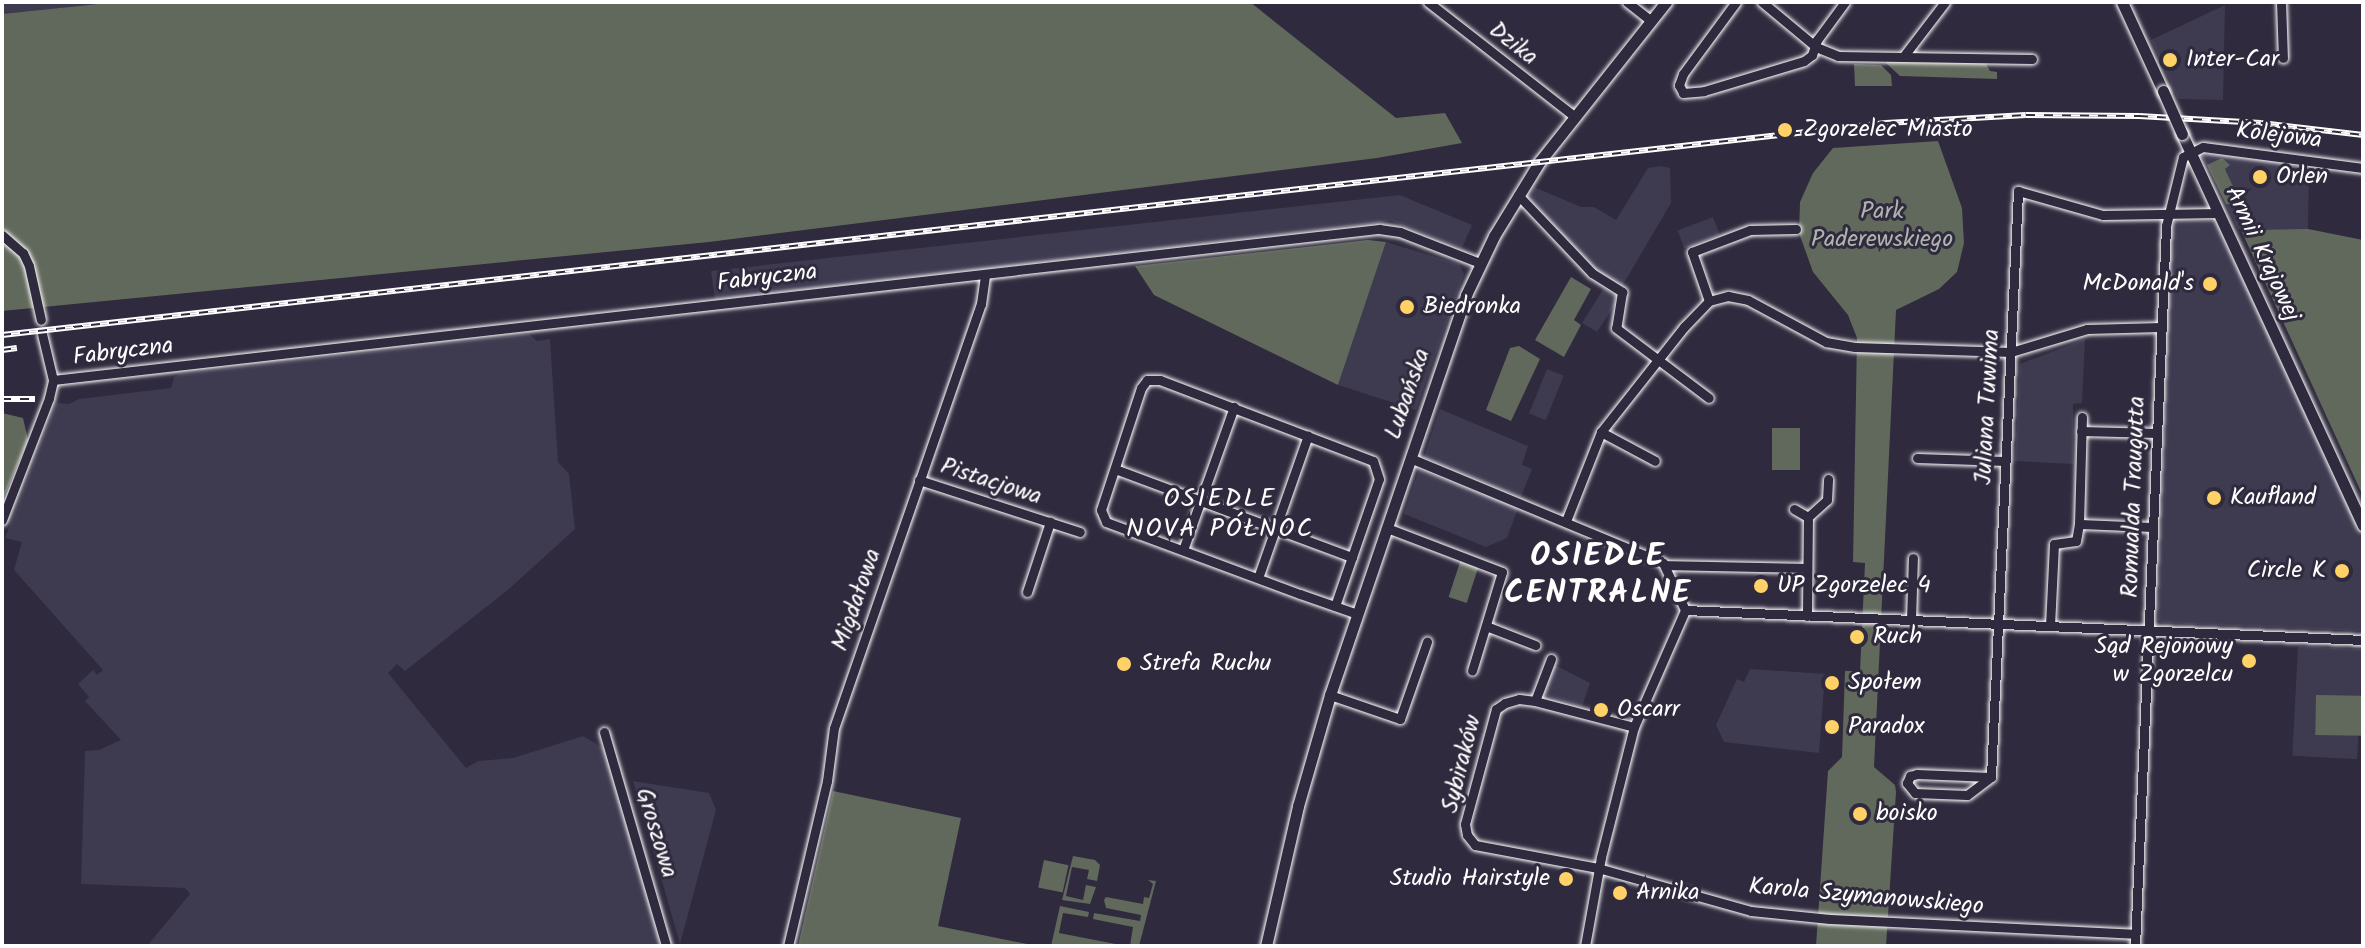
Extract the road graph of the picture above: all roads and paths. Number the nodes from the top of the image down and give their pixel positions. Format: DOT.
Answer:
graph roads {
  1 [pos="1428,2"];
  2 [pos="1627,2"];
  3 [pos="1666,2"];
  4 [pos="1736,2"];
  5 [pos="1762,2"];
  6 [pos="1845,2"];
  7 [pos="1945,2"];
  8 [pos="2124,2"];
  9 [pos="2281,2"];
  10 [pos="1651,21"];
  11 [pos="1816,47"];
  12 [pos="1903,57"];
  13 [pos="2283,58"];
  14 [pos="2032,59"];
  15 [pos="1575,117"];
  16 [pos="2190,151"];
  17 [pos="2363,168"];
  18 [pos="1518,195"];
  19 [pos="2219,213"];
  20 [pos="2168,216"];
  21 [pos="1796,229"];
  22 [pos="2,235"];
  23 [pos="1480,263"];
  24 [pos="985,274"];
  25 [pos="1709,301"];
  26 [pos="41,320"];
  27 [pos="2161,327"];
  28 [pos="42,334"];
  29 [pos="2011,352"];
  30 [pos="1658,359"];
  31 [pos="53,380"];
  32 [pos="1709,398"];
  33 [pos="1234,407"];
  34 [pos="2082,417"];
  35 [pos="2081,431"];
  36 [pos="1601,432"];
  37 [pos="2157,433"];
  38 [pos="1308,435"];
  39 [pos="1410,458"];
  40 [pos="1917,458"];
  41 [pos="1655,461"];
  42 [pos="2005,461"];
  43 [pos="1115,469"];
  44 [pos="1828,479"];
  45 [pos="919,480"];
  46 [pos="1200,501"];
  47 [pos="1794,509"];
  48 [pos="1808,517"];
  49 [pos="2,520"];
  50 [pos="1566,521"];
  51 [pos="1050,522"];
  52 [pos="2079,524"];
  53 [pos="2363,525"];
  54 [pos="2153,527"];
  55 [pos="1387,528"];
  56 [pos="1275,529"];
  57 [pos="1080,532"];
  58 [pos="1183,550"];
  59 [pos="1352,557"];
  60 [pos="1913,558"];
  61 [pos="1665,565"];
  62 [pos="1805,568"];
  63 [pos="1258,578"];
  64 [pos="1027,592"];
  65 [pos="1335,606"];
  66 [pos="1685,610"];
  67 [pos="1357,614"];
  68 [pos="1807,616"];
  69 [pos="1911,620"];
  70 [pos="1999,623"];
  71 [pos="1486,626"];
  72 [pos="2050,626"];
  73 [pos="2149,630"];
  74 [pos="2363,640"];
  75 [pos="1427,642"];
  76 [pos="1535,645"];
  77 [pos="1551,659"];
  78 [pos="1472,671"];
  79 [pos="1330,695"];
  80 [pos="1535,701"];
  81 [pos="1634,727"];
  82 [pos="604,732"];
  83 [pos="1991,777"];
  84 [pos="1598,868"];
  85 [pos="2135,934"];
  86 [pos="666,946"];
  87 [pos="788,946"];
  88 [pos="1266,946"];
  89 [pos="1585,946"];
  90 [pos="2135,946"];
  1 -- 15 [label="street, Dzika"];
  2 -- 10 [label="street"];
  3 -- 10 [label="main road, Lubańska"];
  4 -- 11 [label="street"];
  5 -- 11 [label="street"];
  6 -- 11 [label="street"];
  7 -- 12 [label="street"];
  8 -- 16 [label="main road, Armii Krajowej, bridge"];
  9 -- 13 [label="street"];
  10 -- 15 [label="main road, Lubańska"];
  11 -- 12 [label="street"];
  12 -- 14 [label="street"];
  15 -- 18 [label="main road, Lubańska"];
  16 -- 17 [label="street, Kolejowa"];
  16 -- 19 [label="main road, Armii Krajowej"];
  16 -- 20 [label="street, Romualda Traugutta"];
  18 -- 23 [label="main road, Lubańska"];
  18 -- 30 [label="street"];
  19 -- 20 [label="street"];
  19 -- 53 [label="main road, Armii Krajowej"];
  20 -- 27 [label="street, Romualda Traugutta"];
  20 -- 29 [label="street, Juliana Tuwima"];
  21 -- 25 [label="street"];
  22 -- 26 [label="street"];
  23 -- 24 [label="street, Fabryczna"];
  23 -- 39 [label="main road, Lubańska"];
  24 -- 31 [label="street, Fabryczna"];
  24 -- 45 [label="street, Migdałowa"];
  25 -- 29 [label="street"];
  25 -- 30 [label="street"];
  27 -- 29 [label="street"];
  27 -- 37 [label="street, Romualda Traugutta"];
  28 -- 31 [label="street, Fabryczna"];
  29 -- 42 [label="street, Juliana Tuwima"];
  30 -- 32 [label="street"];
  30 -- 36 [label="street"];
  31 -- 49 [label="street, Fabryczna"];
  33 -- 38 [label="street"];
  33 -- 43 [label="street"];
  33 -- 46 [label="street"];
  34 -- 35 [label="street"];
  35 -- 37 [label="street"];
  35 -- 52 [label="street"];
  36 -- 41 [label="street"];
  36 -- 50 [label="street"];
  37 -- 54 [label="street, Romualda Traugutta"];
  38 -- 56 [label="street"];
  38 -- 59 [label="street"];
  39 -- 50 [label="street"];
  39 -- 55 [label="main road, Lubańska"];
  40 -- 42 [label="street"];
  42 -- 70 [label="street, Juliana Tuwima"];
  43 -- 46 [label="street"];
  43 -- 58 [label="street"];
  44 -- 48 [label="street"];
  45 -- 51 [label="street, Pistacjowa"];
  45 -- 87 [label="street, Migdałowa"];
  46 -- 56 [label="street"];
  46 -- 58 [label="street"];
  47 -- 48 [label="street"];
  48 -- 62 [label="street"];
  50 -- 61 [label="street"];
  51 -- 57 [label="street, Pistacjowa"];
  51 -- 64 [label="street, Pistacjowa"];
  52 -- 54 [label="street"];
  52 -- 72 [label="street"];
  54 -- 73 [label="street, Romualda Traugutta"];
  55 -- 67 [label="main road, Lubańska"];
  55 -- 71 [label="street"];
  56 -- 59 [label="street"];
  56 -- 63 [label="street"];
  58 -- 63 [label="street"];
  59 -- 65 [label="street"];
  60 -- 69 [label="street"];
  61 -- 62 [label="street"];
  61 -- 66 [label="street"];
  62 -- 68 [label="street"];
  63 -- 65 [label="street"];
  65 -- 67 [label="street"];
  66 -- 68 [label="street"];
  66 -- 81 [label="street"];
  67 -- 79 [label="main road, Lubańska"];
  68 -- 69 [label="street"];
  69 -- 70 [label="street"];
  70 -- 72 [label="street"];
  70 -- 83 [label="street, Juliana Tuwima"];
  71 -- 76 [label="street"];
  71 -- 78 [label="street"];
  72 -- 73 [label="street"];
  73 -- 74 [label="street"];
  73 -- 85 [label="street, Romualda Traugutta"];
  75 -- 79 [label="street"];
  77 -- 80 [label="street"];
  79 -- 88 [label="main road, Lubańska"];
  80 -- 81 [label="street, Sybiraków"];
  80 -- 84 [label="street, Sybiraków"];
  81 -- 84 [label="street"];
  82 -- 86 [label="street, Groszowa"];
  83 -- 83 [label="street"];
  84 -- 85 [label="street, Karola Szymanowskiego"];
  84 -- 89 [label="street"];
  85 -- 90 [label="street, Romualda Traugutta"];
}
